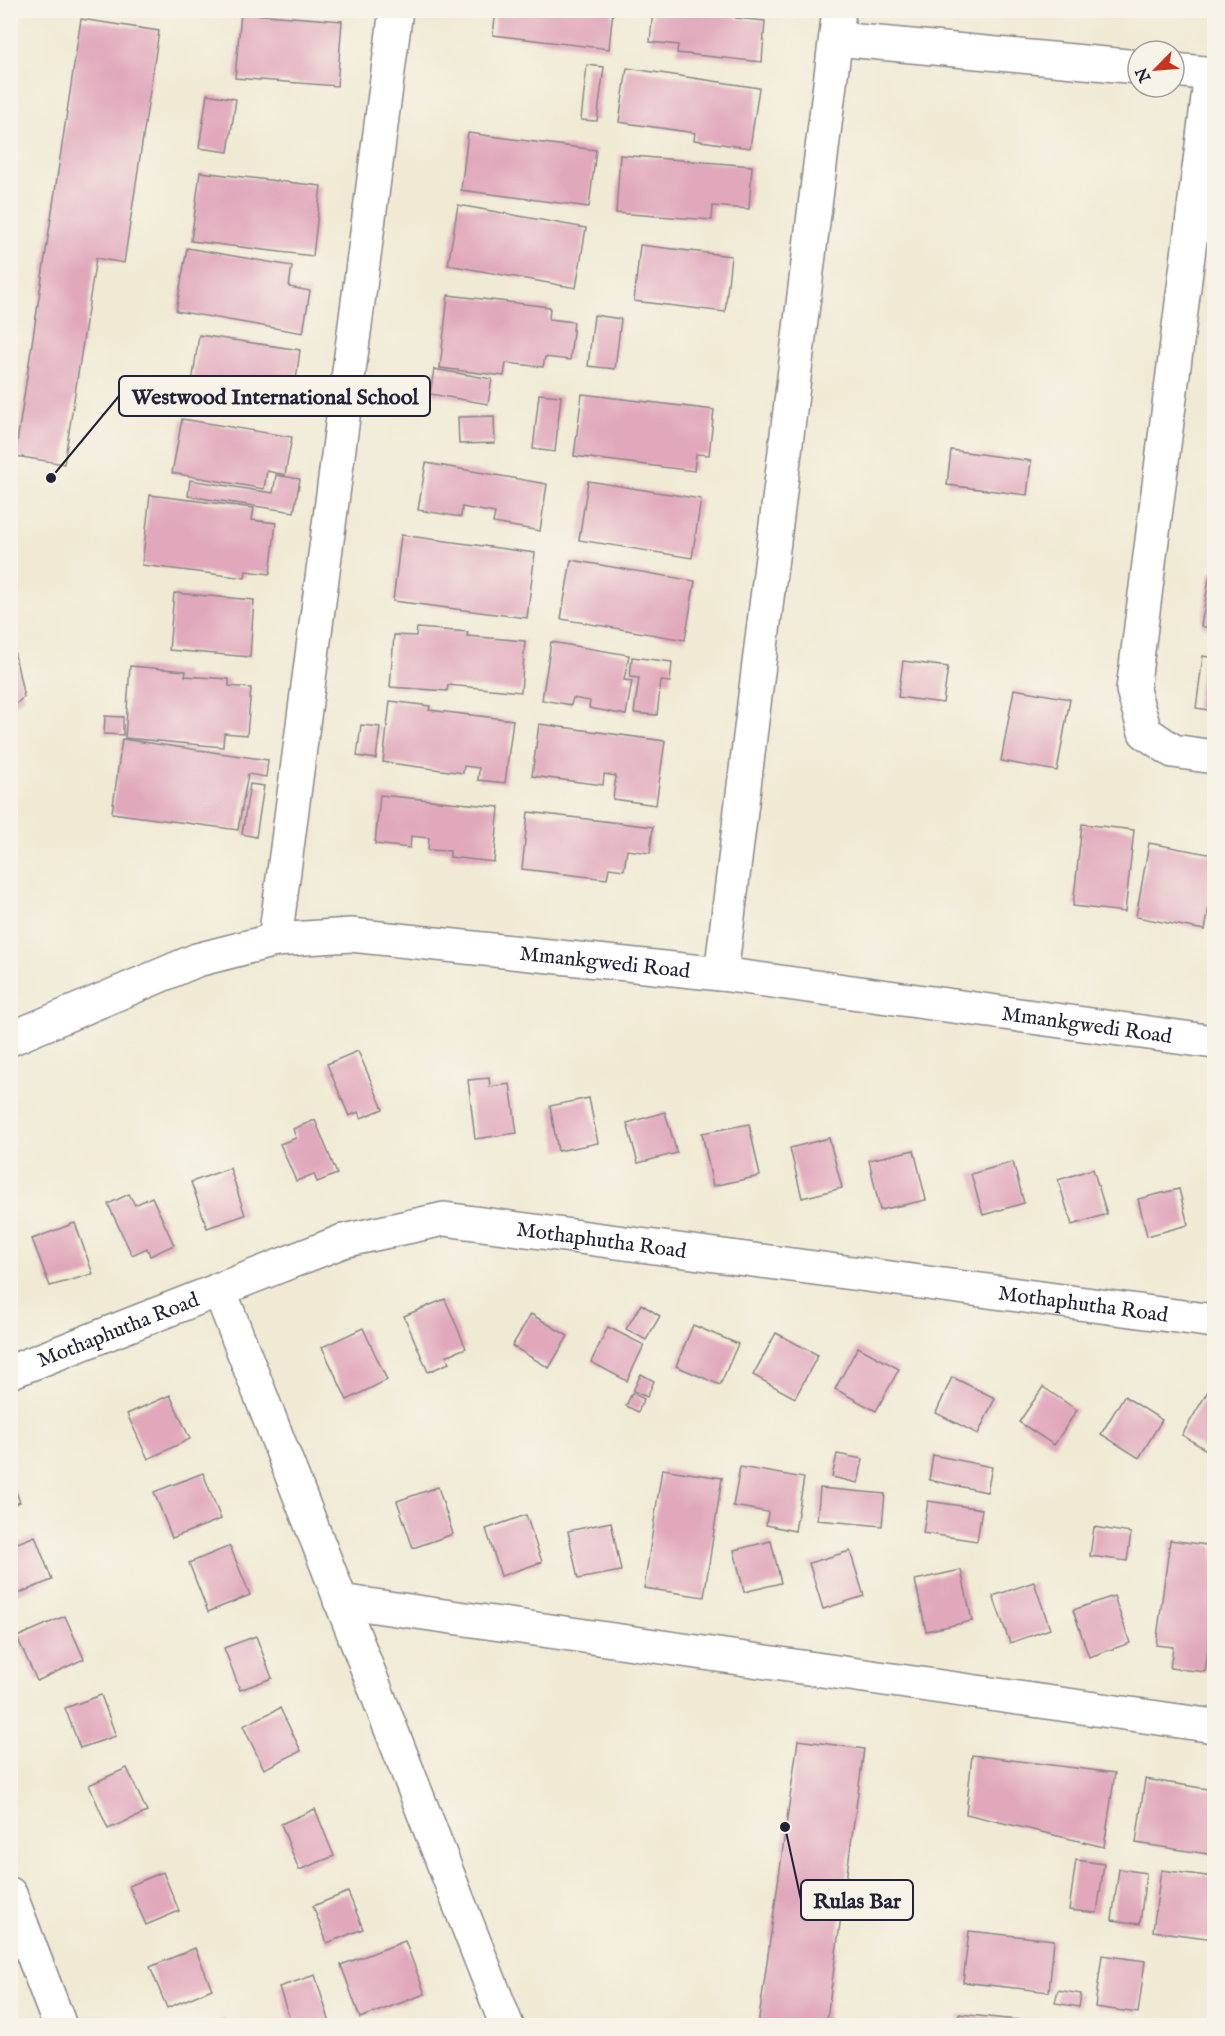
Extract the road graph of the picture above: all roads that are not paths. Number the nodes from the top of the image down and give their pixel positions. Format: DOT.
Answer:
graph roads {
  1 [pos="396,10"];
  2 [pos="837,25"];
  3 [pos="1126,65"];
  4 [pos="1186,71"];
  5 [pos="1213,74"];
  6 [pos="1215,757"];
  7 [pos="275,940"];
  8 [pos="721,974"];
  9 [pos="10,1039"];
  10 [pos="1215,1042"];
  11 [pos="219,1289"];
  12 [pos="1215,1321"];
  13 [pos="10,1372"];
  14 [pos="340,1601"];
  15 [pos="1215,1726"];
  16 [pos="10,1894"];
  17 [pos="60,2025"];
  18 [pos="507,2025"];
  1 -- 7 [label="street"];
  2 -- 3 [label="street"];
  2 -- 8 [label="street"];
  4 -- 5 [label="street"];
  5 -- 6 [label="street"];
  7 -- 8 [label="street, Mmankgwedi Road"];
  7 -- 9 [label="street, Mmankgwedi Road"];
  8 -- 10 [label="street, Mmankgwedi Road"];
  11 -- 12 [label="street, Mothaphutha Road"];
  11 -- 13 [label="street, Mothaphutha Road"];
  11 -- 14 [label="street"];
  14 -- 15 [label="street"];
  14 -- 18 [label="street"];
  16 -- 17 [label="street"];
}
